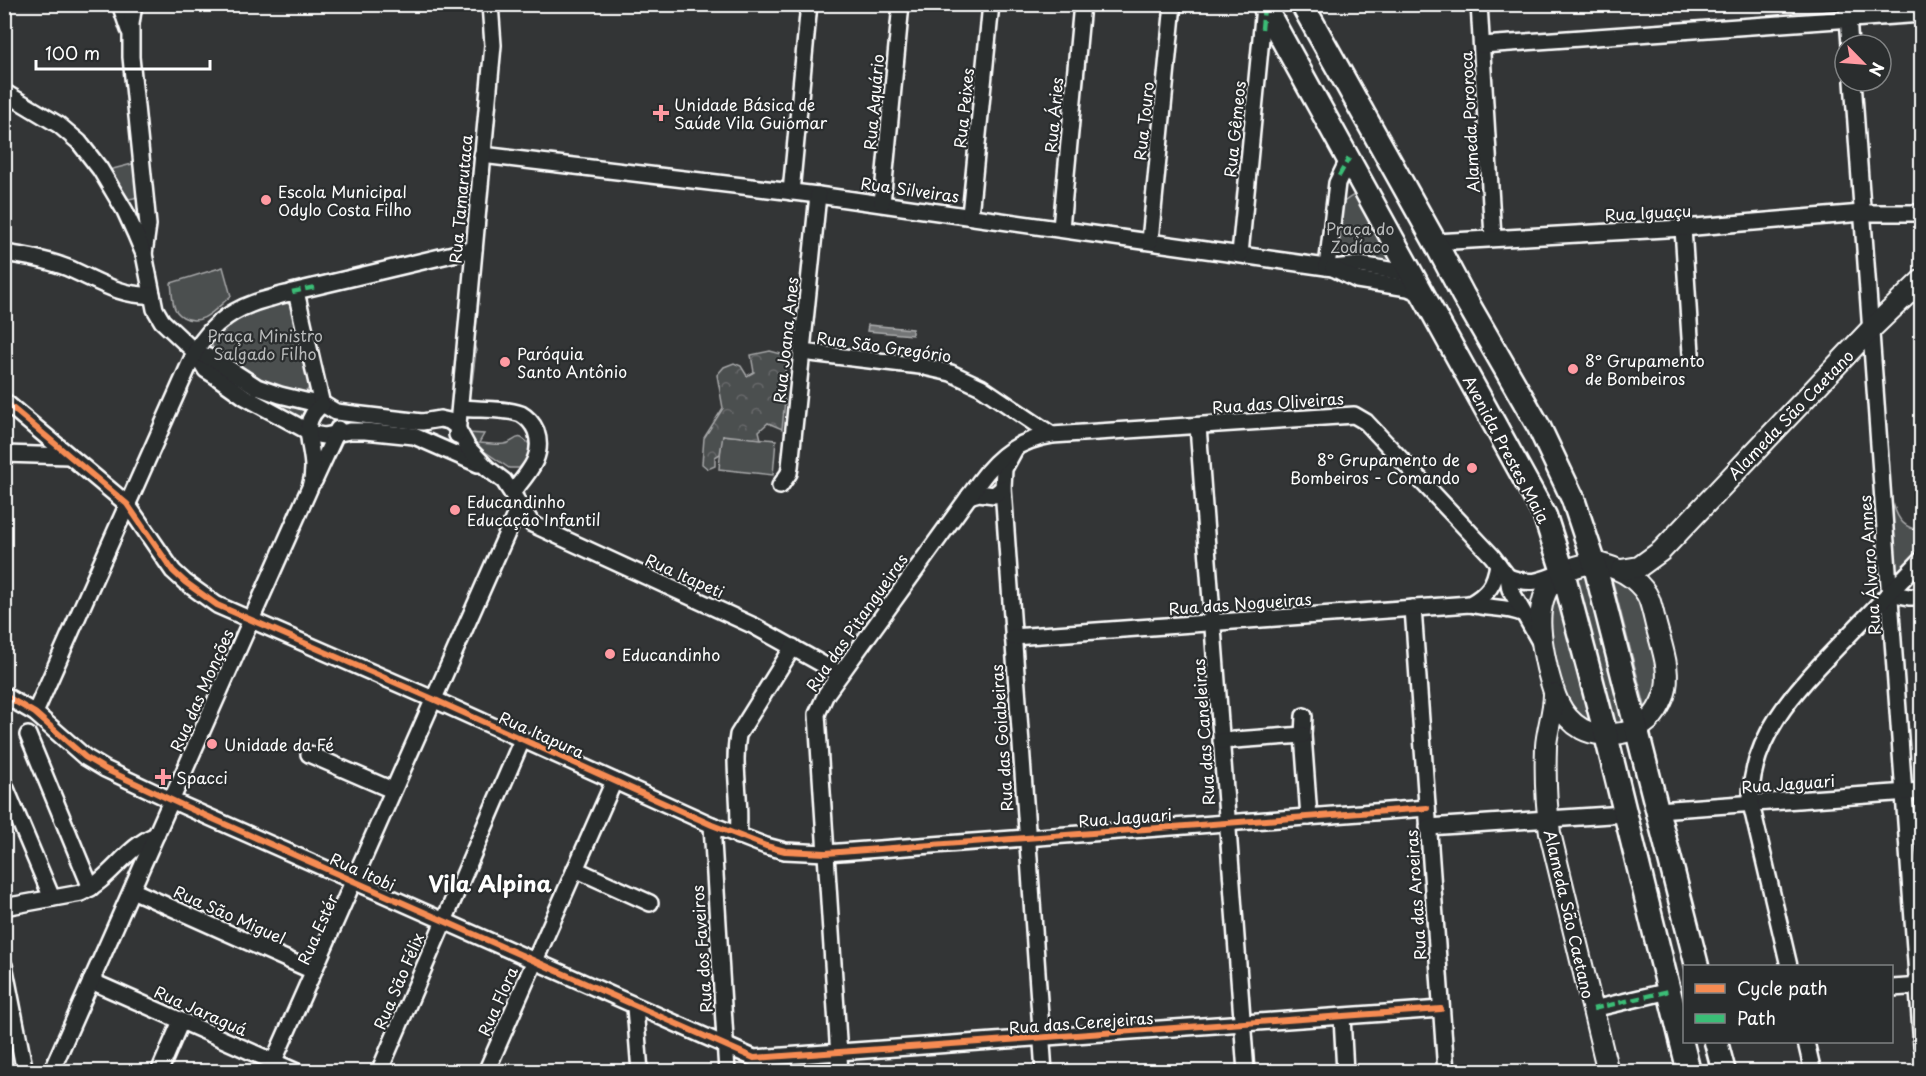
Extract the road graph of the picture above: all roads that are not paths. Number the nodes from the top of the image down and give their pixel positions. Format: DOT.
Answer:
graph roads {
  1 [pos="120,4"];
  2 [pos="134,4"];
  3 [pos="490,4"];
  4 [pos="809,4"];
  5 [pos="901,4"];
  6 [pos="991,4"];
  7 [pos="1082,4"];
  8 [pos="1173,4"];
  9 [pos="1302,4"];
  10 [pos="1479,4"];
  11 [pos="1264,5"];
  12 [pos="1848,12"];
  13 [pos="1922,14"];
  14 [pos="131,33"];
  15 [pos="1849,33"];
  16 [pos="1482,45"];
  17 [pos="4,92"];
  18 [pos="1853,93"];
  19 [pos="482,155"];
  20 [pos="1344,167"];
  21 [pos="145,188"];
  22 [pos="791,192"];
  23 [pos="819,195"];
  24 [pos="882,203"];
  25 [pos="125,211"];
  26 [pos="1862,213"];
  27 [pos="1922,213"];
  28 [pos="970,215"];
  29 [pos="1061,228"];
  30 [pos="1683,228"];
  31 [pos="1493,237"];
  32 [pos="1150,241"];
  33 [pos="1435,242"];
  34 [pos="474,249"];
  35 [pos="4,253"];
  36 [pos="144,254"];
  37 [pos="1240,254"];
  38 [pos="1330,268"];
  39 [pos="1412,274"];
  40 [pos="1922,280"];
  41 [pos="293,293"];
  42 [pos="152,295"];
  43 [pos="1424,295"];
  44 [pos="1463,295"];
  45 [pos="1871,329"];
  46 [pos="195,352"];
  47 [pos="802,352"];
  48 [pos="1691,352"];
  49 [pos="4,401"];
  50 [pos="460,402"];
  51 [pos="329,409"];
  52 [pos="437,420"];
  53 [pos="1198,426"];
  54 [pos="307,431"];
  55 [pos="458,431"];
  56 [pos="336,434"];
  57 [pos="1052,435"];
  58 [pos="437,445"];
  59 [pos="4,454"];
  60 [pos="69,456"];
  61 [pos="486,468"];
  62 [pos="991,484"];
  63 [pos="780,486"];
  64 [pos="310,487"];
  65 [pos="516,500"];
  66 [pos="127,504"];
  67 [pos="1661,550"];
  68 [pos="1922,559"];
  69 [pos="1594,562"];
  70 [pos="1498,564"];
  71 [pos="1621,570"];
  72 [pos="1563,572"];
  73 [pos="1508,577"];
  74 [pos="1889,593"];
  75 [pos="1922,597"];
  76 [pos="1649,598"];
  77 [pos="1470,604"];
  78 [pos="1413,608"];
  79 [pos="1524,614"];
  80 [pos="252,620"];
  81 [pos="1213,623"];
  82 [pos="1013,637"];
  83 [pos="1542,645"];
  84 [pos="794,647"];
  85 [pos="840,674"];
  86 [pos="1554,694"];
  87 [pos="4,695"];
  88 [pos="433,699"];
  89 [pos="35,713"];
  90 [pos="1304,716"];
  91 [pos="1582,729"];
  92 [pos="1637,730"];
  93 [pos="28,735"];
  94 [pos="1303,735"];
  95 [pos="1606,735"];
  96 [pos="522,740"];
  97 [pos="1221,741"];
  98 [pos="309,754"];
  99 [pos="1546,756"];
  100 [pos="614,781"];
  101 [pos="4,784"];
  102 [pos="392,790"];
  103 [pos="1922,791"];
  104 [pos="1903,792"];
  105 [pos="172,800"];
  106 [pos="1751,804"];
  107 [pos="1427,808"];
  108 [pos="1658,810"];
  109 [pos="1625,814"];
  110 [pos="1309,817"];
  111 [pos="1548,819"];
  112 [pos="1227,823"];
  113 [pos="712,825"];
  114 [pos="1428,827"];
  115 [pos="156,835"];
  116 [pos="738,836"];
  117 [pos="1026,838"];
  118 [pos="826,853"];
  119 [pos="575,870"];
  120 [pos="352,881"];
  121 [pos="91,888"];
  122 [pos="132,890"];
  123 [pos="52,898"];
  124 [pos="650,903"];
  125 [pos="5,906"];
  126 [pos="444,921"];
  127 [pos="534,961"];
  128 [pos="4,965"];
  129 [pos="1697,965"];
  130 [pos="1789,965"];
  131 [pos="313,971"];
  132 [pos="91,981"];
  133 [pos="1919,986"];
  134 [pos="1893,988"];
  135 [pos="1669,991"];
  136 [pos="635,1007"];
  137 [pos="1441,1009"];
  138 [pos="1593,1009"];
  139 [pos="1342,1017"];
  140 [pos="181,1021"];
  141 [pos="1242,1024"];
  142 [pos="1041,1039"];
  143 [pos="1717,1043"];
  144 [pos="1806,1043"];
  145 [pos="1922,1046"];
  146 [pos="726,1047"];
  147 [pos="839,1054"];
  148 [pos="271,1066"];
  149 [pos="25,1071"];
  150 [pos="51,1071"];
  151 [pos="159,1071"];
  152 [pos="297,1071"];
  153 [pos="379,1071"];
  154 [pos="486,1071"];
  155 [pos="640,1071"];
  156 [pos="727,1071"];
  157 [pos="840,1071"];
  158 [pos="1044,1071"];
  159 [pos="1246,1071"];
  160 [pos="1345,1071"];
  161 [pos="1446,1071"];
  162 [pos="1608,1071"];
  163 [pos="1689,1071"];
  164 [pos="1724,1071"];
  165 [pos="1813,1071"];
  1 -- 14 [label="street"];
  2 -- 14 [label="street"];
  3 -- 19 [label="street, Rua Tamarutaca"];
  4 -- 22 [label="street"];
  5 -- 24 [label="street, Rua Aquário"];
  6 -- 28 [label="street, Rua Peixes"];
  7 -- 29 [label="street, Rua Áries"];
  8 -- 32 [label="street, Rua Touro"];
  9 -- 33 [label="highway, Avenida Prestes Maia"];
  10 -- 16 [label="street, Alameda Pororoca"];
  11 -- 20 [label="highway, Avenida Prestes Maia"];
  11 -- 37 [label="street, Rua Gêmeos"];
  12 -- 13 [label="street"];
  12 -- 15 [label="street"];
  12 -- 16 [label="street"];
  14 -- 21 [label="street"];
  16 -- 31 [label="street, Alameda Pororoca"];
  17 -- 25 [label="street"];
  18 -- 26 [label="street, Rua Álvaro Annes"];
  19 -- 22 [label="street, Rua Silveiras"];
  19 -- 34 [label="street, Rua Tamarutaca"];
  20 -- 38 [label="street"];
  20 -- 39 [label="highway, Avenida Prestes Maia"];
  21 -- 25 [label="street"];
  21 -- 36 [label="street"];
  22 -- 23 [label="street, Rua Silveiras"];
  23 -- 24 [label="street, Rua Silveiras"];
  23 -- 47 [label="street, Rua Joana Anes"];
  24 -- 28 [label="street, Rua Silveiras"];
  25 -- 36 [label="street"];
  26 -- 27 [label="street, Rua Iguaçu"];
  26 -- 30 [label="street, Rua Iguaçu"];
  26 -- 45 [label="street, Rua Álvaro Annes"];
  28 -- 29 [label="street, Rua Silveiras"];
  29 -- 32 [label="street, Rua Silveiras"];
  30 -- 31 [label="street, Rua Iguaçu"];
  30 -- 48 [label="street"];
  31 -- 33 [label="street, Rua Iguaçu"];
  32 -- 37 [label="street, Rua Silveiras"];
  33 -- 44 [label="highway, Avenida Prestes Maia"];
  34 -- 41 [label="street"];
  34 -- 50 [label="street, Rua Tamarutaca"];
  35 -- 42 [label="street"];
  36 -- 42 [label="street"];
  37 -- 38 [label="street, Rua Silveiras"];
  38 -- 39 [label="street, Rua Silveiras"];
  38 -- 43 [label="street, Rua Silveiras"];
  39 -- 43 [label="highway, Avenida Prestes Maia"];
  39 -- 44 [label="highway"];
  40 -- 45 [label="main road, Alameda São Caetano"];
  41 -- 46 [label="street"];
  41 -- 51 [label="street"];
  42 -- 46 [label="street"];
  43 -- 72 [label="highway, Avenida Prestes Maia"];
  44 -- 69 [label="highway, Avenida Prestes Maia"];
  45 -- 67 [label="main road, Alameda São Caetano"];
  45 -- 74 [label="street, Rua Álvaro Annes"];
  46 -- 51 [label="street"];
  46 -- 54 [label="street"];
  46 -- 66 [label="street"];
  47 -- 57 [label="street, Rua São Gregório"];
  47 -- 63 [label="street, Rua Joana Anes"];
  49 -- 60 [label="street, Rua Itapura"];
  50 -- 52 [label="street"];
  50 -- 55 [label="street, Rua Tamarutaca"];
  50 -- 65 [label="street, Rua Estér"];
  51 -- 52 [label="street"];
  51 -- 54 [label="street"];
  51 -- 56 [label="street"];
  52 -- 55 [label="street"];
  52 -- 58 [label="street"];
  53 -- 57 [label="street, Rua das Oliveiras"];
  53 -- 70 [label="street, Rua das Oliveiras"];
  53 -- 81 [label="street, Rua das Caneleiras"];
  54 -- 56 [label="street"];
  54 -- 64 [label="street, Rua das Monções"];
  55 -- 58 [label="street"];
  55 -- 61 [label="street"];
  56 -- 58 [label="street"];
  56 -- 64 [label="street, Rua das Monções"];
  57 -- 62 [label="street, Rua das Pitangueiras"];
  58 -- 61 [label="street"];
  59 -- 60 [label="street"];
  60 -- 66 [label="street, Rua Itapura"];
  61 -- 65 [label="street, Rua Itapeti"];
  62 -- 82 [label="street, Rua das Goiabeiras"];
  62 -- 85 [label="street, Rua das Pitangueiras"];
  64 -- 80 [label="street, Rua das Monções"];
  65 -- 84 [label="street, Rua Itapeti"];
  65 -- 88 [label="street, Rua Estér"];
  66 -- 80 [label="street, Rua Itapura"];
  66 -- 89 [label="street"];
  67 -- 71 [label="main road, Alameda São Caetano"];
  67 -- 76 [label="main road, Alameda São Caetano"];
  68 -- 74 [label="street"];
  69 -- 71 [label="main road"];
  69 -- 72 [label="main road"];
  69 -- 92 [label="highway, Avenida Prestes Maia"];
  70 -- 73 [label="street, Rua das Oliveiras"];
  70 -- 77 [label="street"];
  71 -- 76 [label="main road"];
  72 -- 73 [label="street"];
  72 -- 83 [label="main road"];
  72 -- 95 [label="highway, Avenida Prestes Maia"];
  73 -- 79 [label="street, Rua das Oliveiras"];
  74 -- 75 [label="street"];
  74 -- 104 [label="street, Rua Álvaro Annes"];
  74 -- 106 [label="street"];
  76 -- 92 [label="main road"];
  77 -- 78 [label="street, Rua das Nogueiras"];
  77 -- 79 [label="street, Rua das Nogueiras"];
  78 -- 81 [label="street, Rua das Nogueiras"];
  78 -- 107 [label="street, Rua das Aroeiras"];
  79 -- 83 [label="street, Rua das Oliveiras"];
  80 -- 88 [label="street, Rua Itapura"];
  80 -- 105 [label="street, Rua das Monções"];
  81 -- 82 [label="street, Rua das Nogueiras"];
  81 -- 97 [label="street, Rua das Caneleiras"];
  82 -- 117 [label="street, Rua das Goiabeiras"];
  83 -- 86 [label="main road"];
  84 -- 85 [label="street, Rua Itapeti"];
  84 -- 116 [label="street"];
  85 -- 118 [label="street, Rua das Pitangueiras"];
  86 -- 91 [label="main road"];
  86 -- 99 [label="main road, Alameda São Caetano"];
  87 -- 89 [label="street, Rua Itobi"];
  88 -- 96 [label="street, Rua Itapura"];
  88 -- 102 [label="street, Rua Estér"];
  89 -- 105 [label="street, Rua Itobi"];
  90 -- 94 [label="street"];
  91 -- 95 [label="main road"];
  91 -- 99 [label="main road"];
  92 -- 95 [label="main road"];
  92 -- 108 [label="highway, Avenida Prestes Maia"];
  93 -- 121 [label="street"];
  94 -- 97 [label="street"];
  94 -- 110 [label="street"];
  95 -- 109 [label="highway, Avenida Prestes Maia"];
  96 -- 100 [label="street, Rua Itapura"];
  96 -- 126 [label="street, Rua São Félix"];
  97 -- 112 [label="street, Rua das Caneleiras"];
  98 -- 102 [label="street"];
  99 -- 111 [label="main road, Alameda São Caetano"];
  100 -- 113 [label="street, Rua Itapura"];
  100 -- 119 [label="street, Rua Flora"];
  101 -- 123 [label="street"];
  102 -- 120 [label="street, Rua Estér"];
  103 -- 104 [label="street, Rua Jaguari"];
  104 -- 106 [label="street, Rua Jaguari"];
  104 -- 133 [label="street, Rua Álvaro Annes"];
  105 -- 115 [label="street, Rua das Monções"];
  105 -- 120 [label="street, Rua Itobi"];
  106 -- 108 [label="street, Rua Jaguari"];
  106 -- 130 [label="street"];
  107 -- 110 [label="street, Rua Jaguari"];
  107 -- 114 [label="street, Rua das Aroeiras"];
  108 -- 129 [label="highway, Avenida Prestes Maia"];
  109 -- 111 [label="street"];
  109 -- 135 [label="highway, Avenida Prestes Maia"];
  110 -- 112 [label="street, Rua Jaguari"];
  111 -- 114 [label="street"];
  111 -- 138 [label="main road, Alameda São Caetano"];
  112 -- 117 [label="street, Rua Jaguari"];
  112 -- 141 [label="street, Rua das Caneleiras"];
  113 -- 116 [label="street, Rua Itapura"];
  113 -- 146 [label="street, Rua dos Faveiros"];
  114 -- 137 [label="street, Rua das Aroeiras"];
  115 -- 121 [label="street"];
  115 -- 122 [label="street, Rua das Monções"];
  116 -- 118 [label="street, Rua Itapura"];
  117 -- 118 [label="street, Rua Jaguari"];
  117 -- 142 [label="street, Rua das Goiabeiras"];
  118 -- 147 [label="street, Rua das Pitangueiras"];
  119 -- 124 [label="street"];
  119 -- 127 [label="street, Rua Flora"];
  120 -- 126 [label="street, Rua Itobi"];
  120 -- 131 [label="street, Rua Estér"];
  121 -- 123 [label="street"];
  122 -- 131 [label="street, Rua São Miguel"];
  122 -- 132 [label="street, Rua das Monções"];
  123 -- 125 [label="street"];
  126 -- 127 [label="street, Rua Itobi"];
  126 -- 153 [label="street, Rua São Félix"];
  127 -- 136 [label="street, Rua Itobi"];
  127 -- 154 [label="street, Rua Flora"];
  128 -- 149 [label="street"];
  131 -- 148 [label="street, Rua Estér"];
  132 -- 140 [label="street, Rua Jaraguá"];
  132 -- 150 [label="street, Rua das Monções"];
  133 -- 134 [label="street"];
  133 -- 145 [label="street, Rua Álvaro Annes"];
  135 -- 138 [label="street"];
  135 -- 163 [label="highway, Avenida Prestes Maia"];
  136 -- 146 [label="street, Rua Itobi"];
  136 -- 155 [label="street"];
  137 -- 139 [label="street, Rua das Cerejeiras"];
  137 -- 161 [label="street, Rua das Aroeiras"];
  138 -- 162 [label="main road, Alameda São Caetano"];
  139 -- 141 [label="street, Rua das Cerejeiras"];
  139 -- 160 [label="street"];
  140 -- 148 [label="street, Rua Jaraguá"];
  140 -- 151 [label="street"];
  141 -- 142 [label="street, Rua das Cerejeiras"];
  141 -- 159 [label="street, Rua das Caneleiras"];
  142 -- 147 [label="street, Rua das Cerejeiras"];
  142 -- 158 [label="street, Rua das Goiabeiras"];
  143 -- 164 [label="highway"];
  144 -- 165 [label="street"];
  146 -- 147 [label="street, Rua das Cerejeiras"];
  146 -- 156 [label="street, Rua dos Faveiros"];
  147 -- 157 [label="street, Rua das Pitangueiras"];
  148 -- 152 [label="street, Rua Jaraguá"];
}
